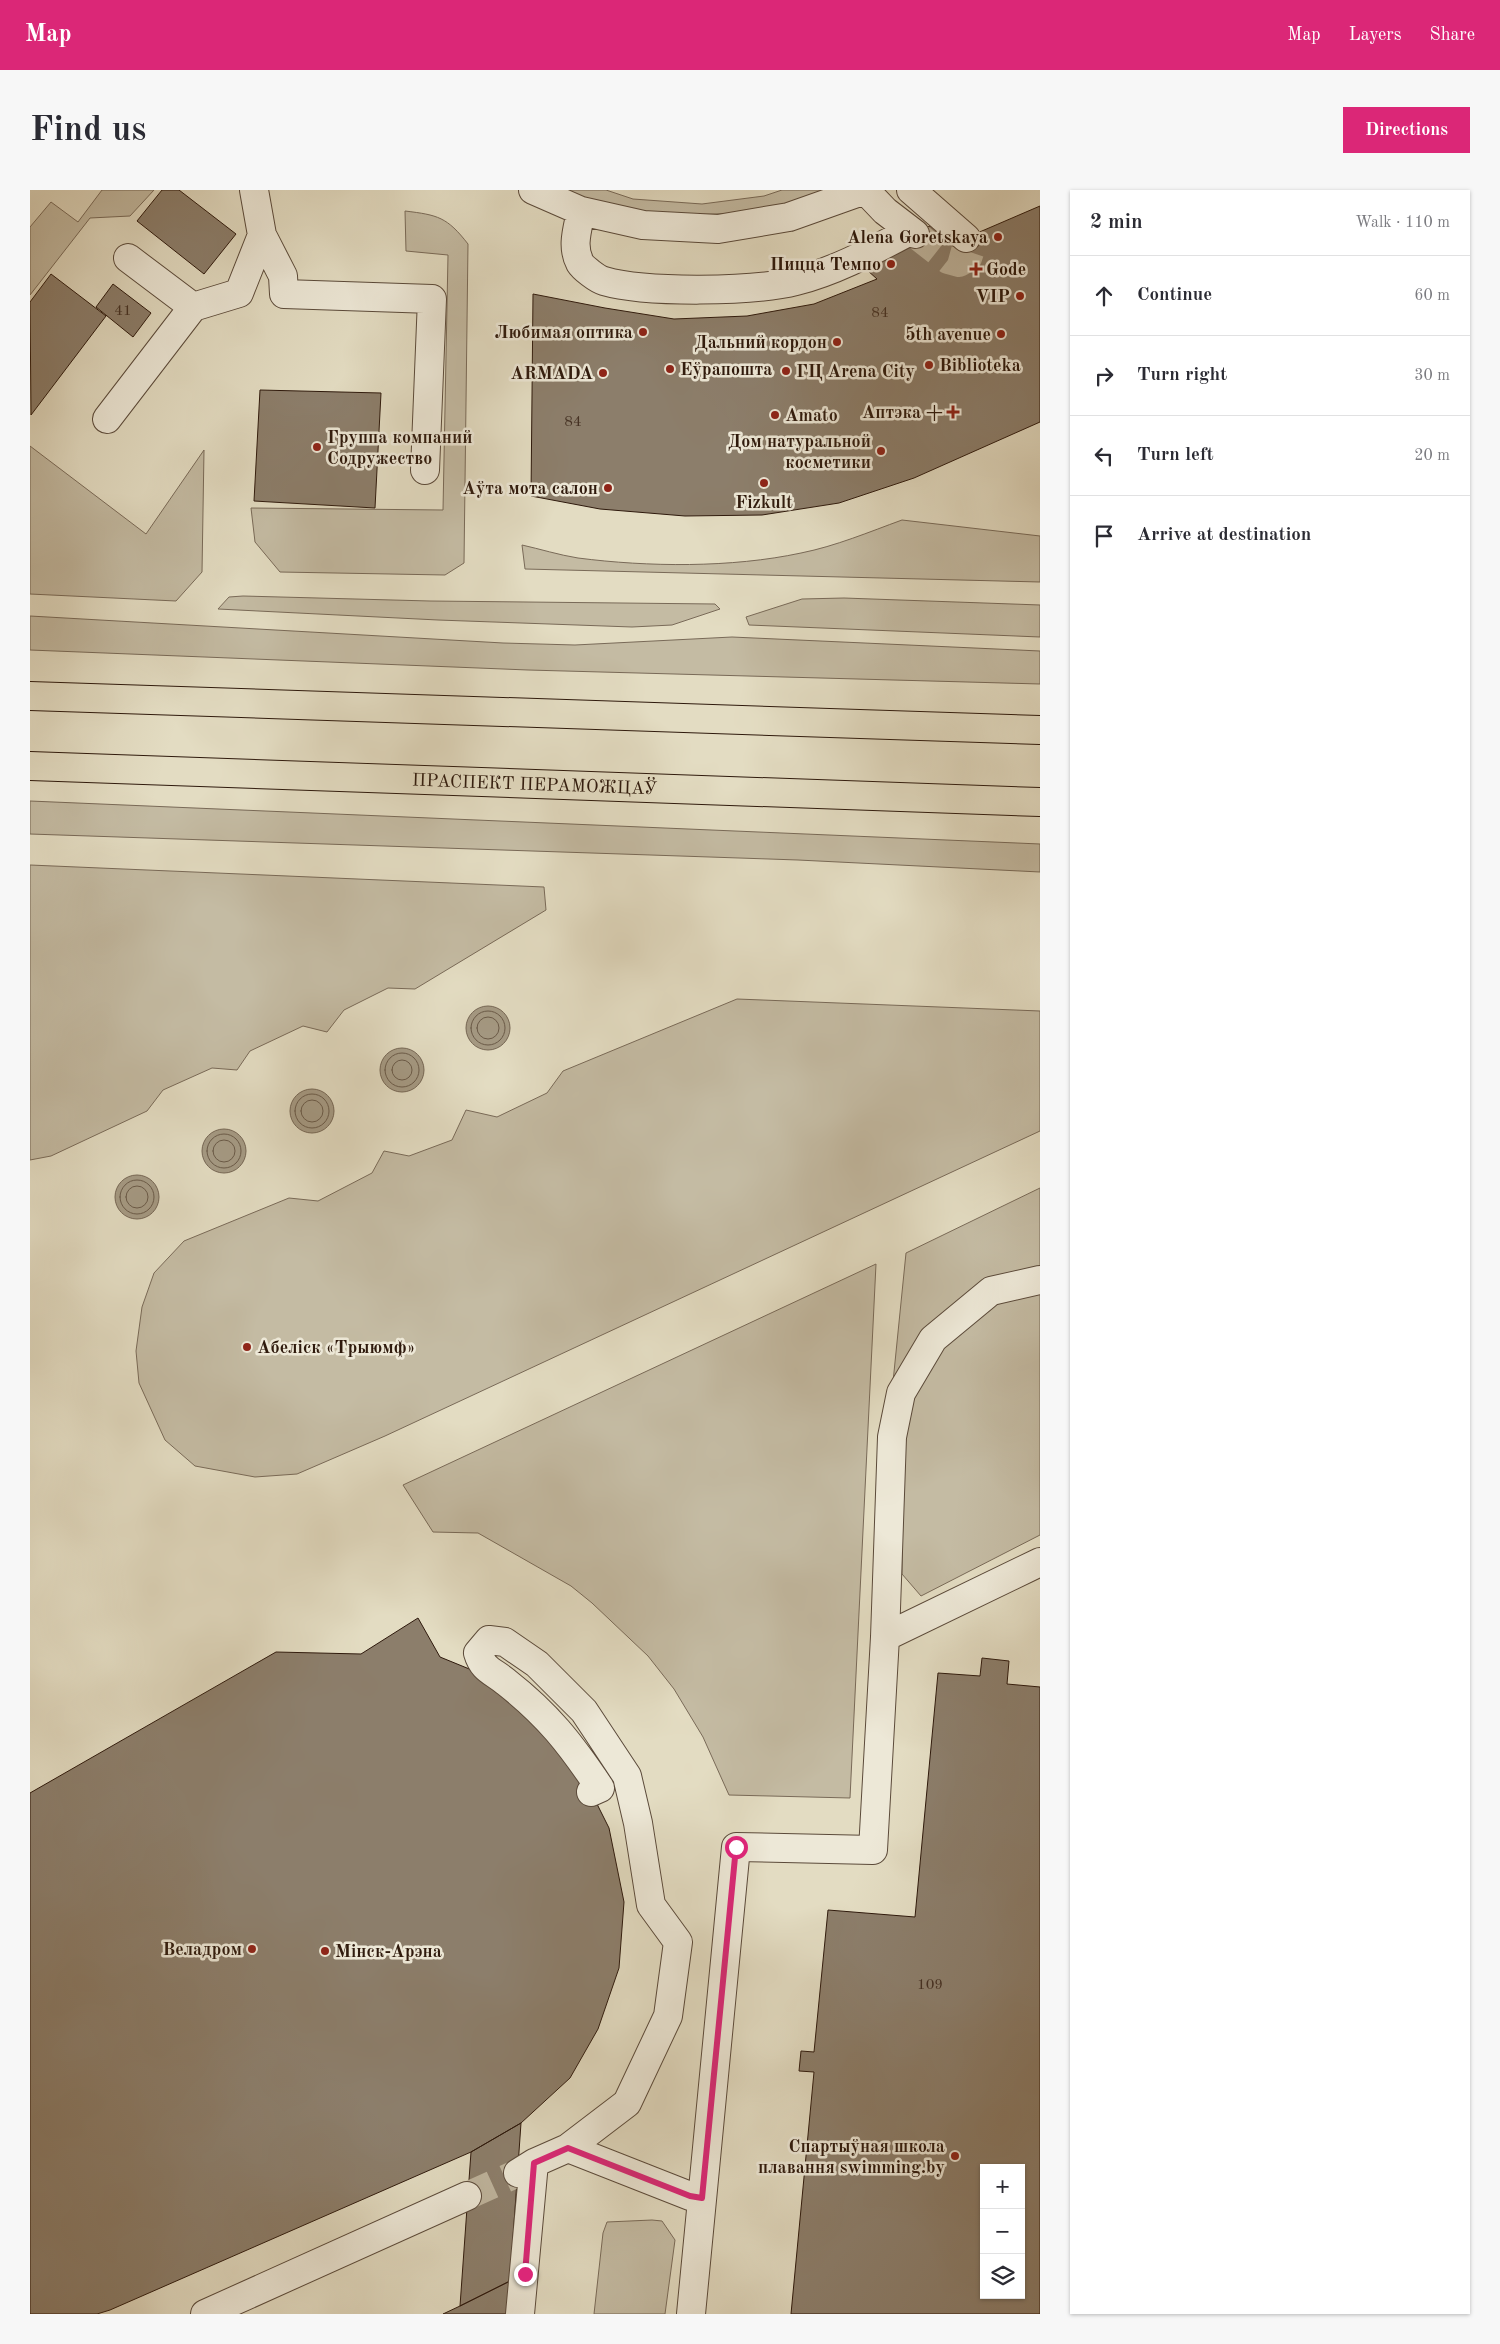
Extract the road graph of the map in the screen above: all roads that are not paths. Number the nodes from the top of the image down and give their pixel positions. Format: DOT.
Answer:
graph roads {
  1 [pos="254,190"];
  2 [pos="533,190"];
  3 [pos="865,190"];
  4 [pos="911,190"];
  5 [pos="581,211"];
  6 [pos="262,235"];
  7 [pos="966,238"];
  8 [pos="128,258"];
  9 [pos="193,307"];
  10 [pos="107,419"];
  11 [pos="425,470"];
  12 [pos="30,696"];
  13 [pos="1040,730"];
  14 [pos="30,766"];
  15 [pos="1040,802"];
  16 [pos="1040,1280"];
  17 [pos="1040,1562"];
  18 [pos="885,1637"];
  19 [pos="591,1792"];
  20 [pos="568,2148"];
  21 [pos="467,2196"];
  22 [pos="702,2198"];
  23 [pos="205,2314"];
  24 [pos="520,2314"];
  25 [pos="691,2314"];
  1 -- 6 [label="street"];
  2 -- 5 [label="street"];
  3 -- 5 [label="street"];
  3 -- 5 [label="street"];
  4 -- 7 [label="street"];
  6 -- 9 [label="street"];
  6 -- 11 [label="street"];
  8 -- 9 [label="street"];
  9 -- 10 [label="street"];
  12 -- 13 [label="main road"];
  14 -- 15 [label="main road, ПРАСПЕКТ ПЕРАМОЖЦАЎ"];
  16 -- 18 [label="street"];
  17 -- 18 [label="street"];
  18 -- 22 [label="street"];
  19 -- 20 [label="street"];
  20 -- 22 [label="street"];
  20 -- 24 [label="street"];
  21 -- 23 [label="street"];
  22 -- 25 [label="street"];
}
